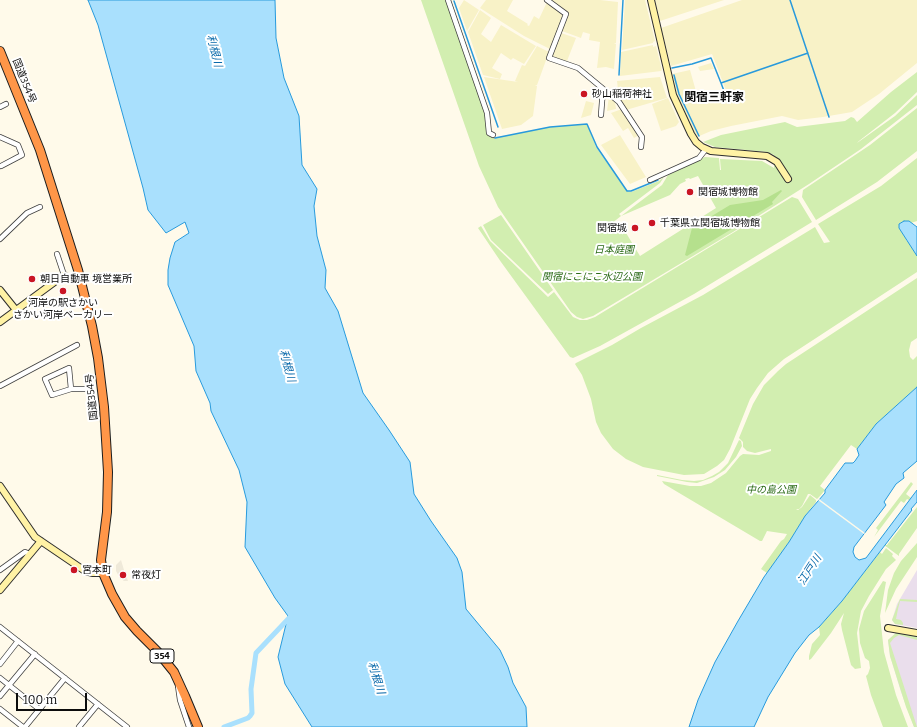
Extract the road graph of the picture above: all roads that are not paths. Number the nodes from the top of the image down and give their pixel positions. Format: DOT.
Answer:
graph roads {
  1 [pos="448,0"];
  2 [pos="547,0"];
  3 [pos="651,0"];
  4 [pos="0,51"];
  5 [pos="603,89"];
  6 [pos="6,104"];
  7 [pos="0,107"];
  8 [pos="601,115"];
  9 [pos="493,135"];
  10 [pos="0,137"];
  11 [pos="642,147"];
  12 [pos="706,149"];
  13 [pos="1,166"];
  14 [pos="788,179"];
  15 [pos="650,180"];
  16 [pos="40,207"];
  17 [pos="0,239"];
  18 [pos="57,254"];
  19 [pos="64,275"];
  20 [pos="0,290"];
  21 [pos="16,310"];
  22 [pos="0,322"];
  23 [pos="76,345"];
  24 [pos="0,386"];
  25 [pos="86,389"];
  26 [pos="71,390"];
  27 [pos="0,486"];
  28 [pos="41,541"];
  29 [pos="30,554"];
  30 [pos="0,570"];
  31 [pos="103,573"];
  32 [pos="0,590"];
  33 [pos="888,628"];
  34 [pos="1,629"];
  35 [pos="917,633"];
  36 [pos="18,641"];
  37 [pos="35,654"];
  38 [pos="0,664"];
  39 [pos="0,678"];
  40 [pos="65,678"];
  41 [pos="179,682"];
  42 [pos="9,685"];
  43 [pos="0,696"];
  44 [pos="98,704"];
  45 [pos="0,709"];
  46 [pos="39,709"];
  47 [pos="24,727"];
  48 [pos="80,727"];
  49 [pos="127,727"];
  50 [pos="189,727"];
  51 [pos="198,727"];
  1 -- 9 [label="street"];
  2 -- 5 [label="street"];
  3 -- 12 [label="street"];
  4 -- 31 [label="highway, 国道354号 / 354"];
  5 -- 8 [label="street"];
  5 -- 11 [label="street"];
  6 -- 7 [label="street"];
  10 -- 13 [label="street"];
  12 -- 14 [label="street"];
  12 -- 15 [label="street"];
  16 -- 17 [label="street"];
  18 -- 19 [label="street"];
  19 -- 21 [label="street"];
  20 -- 21 [label="street"];
  21 -- 22 [label="street"];
  23 -- 24 [label="street"];
  25 -- 26 [label="street"];
  26 -- 26 [label="street"];
  27 -- 28 [label="street"];
  28 -- 29 [label="street"];
  28 -- 31 [label="street"];
  29 -- 30 [label="street"];
  29 -- 32 [label="street"];
  31 -- 41 [label="highway, 国道354号 / 354"];
  33 -- 35 [label="street"];
  34 -- 36 [label="street"];
  36 -- 37 [label="street"];
  36 -- 38 [label="street"];
  37 -- 40 [label="street"];
  37 -- 42 [label="street"];
  39 -- 42 [label="street"];
  40 -- 44 [label="street"];
  40 -- 46 [label="street"];
  41 -- 50 [label="street"];
  41 -- 51 [label="highway, 国道354号 / 354"];
  42 -- 43 [label="street"];
  42 -- 46 [label="street"];
  44 -- 48 [label="street"];
  44 -- 49 [label="street"];
  45 -- 47 [label="street"];
  46 -- 47 [label="street"];
}
